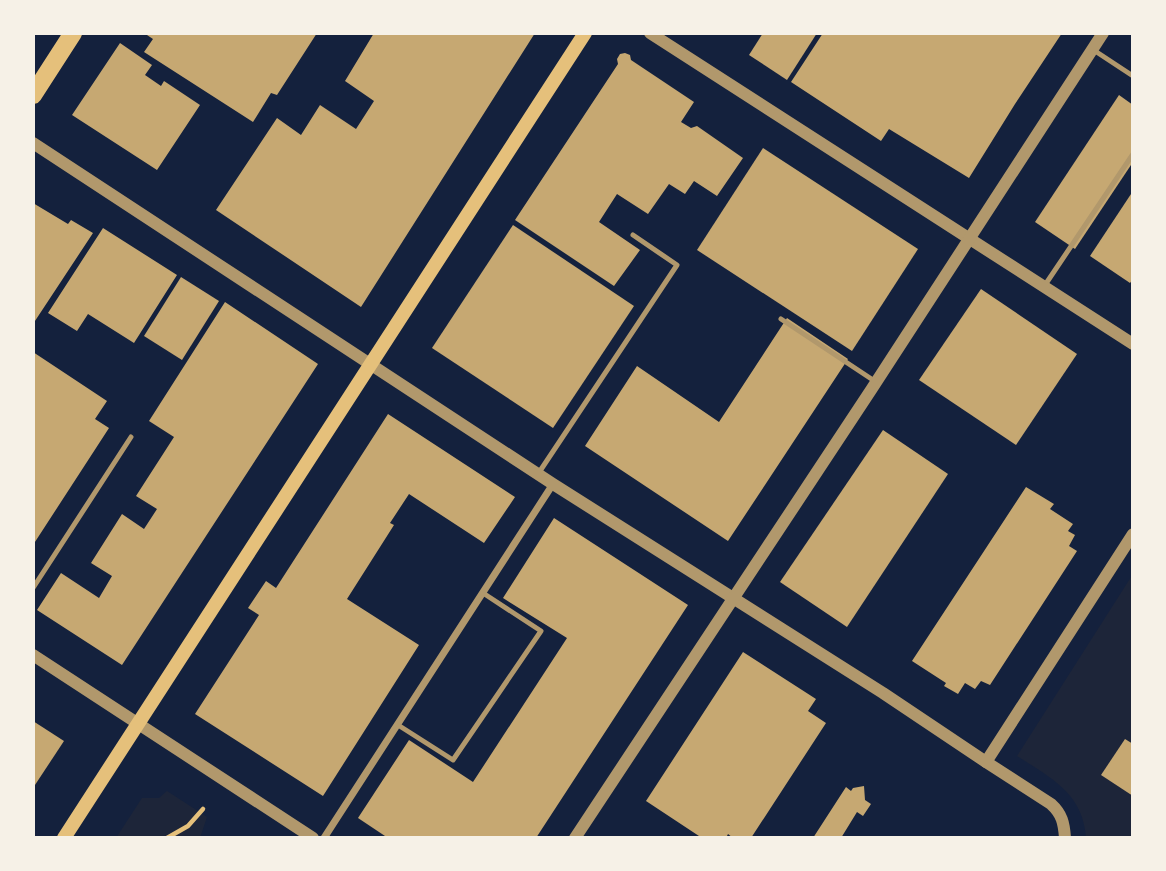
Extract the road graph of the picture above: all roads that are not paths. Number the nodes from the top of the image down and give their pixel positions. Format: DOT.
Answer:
graph roads {
  1 [pos="73,33"];
  2 [pos="584,33"];
  3 [pos="650,33"];
  4 [pos="1103,33"];
  5 [pos="1092,49"];
  6 [pos="1133,76"];
  7 [pos="33,95"];
  8 [pos="33,143"];
  9 [pos="1133,154"];
  10 [pos="633,235"];
  11 [pos="970,239"];
  12 [pos="1044,287"];
  13 [pos="781,319"];
  14 [pos="1133,344"];
  15 [pos="372,365"];
  16 [pos="876,382"];
  17 [pos="131,437"];
  18 [pos="538,474"];
  19 [pos="553,484"];
  20 [pos="1133,534"];
  21 [pos="33,588"];
  22 [pos="483,593"];
  23 [pos="732,599"];
  24 [pos="33,655"];
  25 [pos="139,725"];
  26 [pos="398,725"];
  27 [pos="986,762"];
  28 [pos="64,838"];
  29 [pos="313,838"];
  30 [pos="324,838"];
  31 [pos="575,838"];
  32 [pos="1065,838"];
  1 -- 7 [label="main road"];
  2 -- 15 [label="main road"];
  3 -- 11 [label="street"];
  4 -- 5 [label="street"];
  5 -- 6 [label="lane"];
  5 -- 11 [label="street"];
  8 -- 15 [label="street"];
  9 -- 12 [label="lane"];
  10 -- 18 [label="lane"];
  11 -- 12 [label="street"];
  11 -- 16 [label="street"];
  12 -- 14 [label="street"];
  13 -- 16 [label="lane"];
  15 -- 18 [label="street"];
  15 -- 25 [label="main road"];
  16 -- 23 [label="street"];
  17 -- 21 [label="lane"];
  18 -- 19 [label="street"];
  19 -- 22 [label="street"];
  19 -- 23 [label="street"];
  20 -- 27 [label="street"];
  22 -- 26 [label="street"];
  22 -- 26 [label="lane"];
  23 -- 27 [label="street"];
  23 -- 31 [label="street"];
  24 -- 25 [label="street"];
  25 -- 28 [label="main road"];
  25 -- 29 [label="street"];
  26 -- 30 [label="street"];
  27 -- 32 [label="street"];
}
